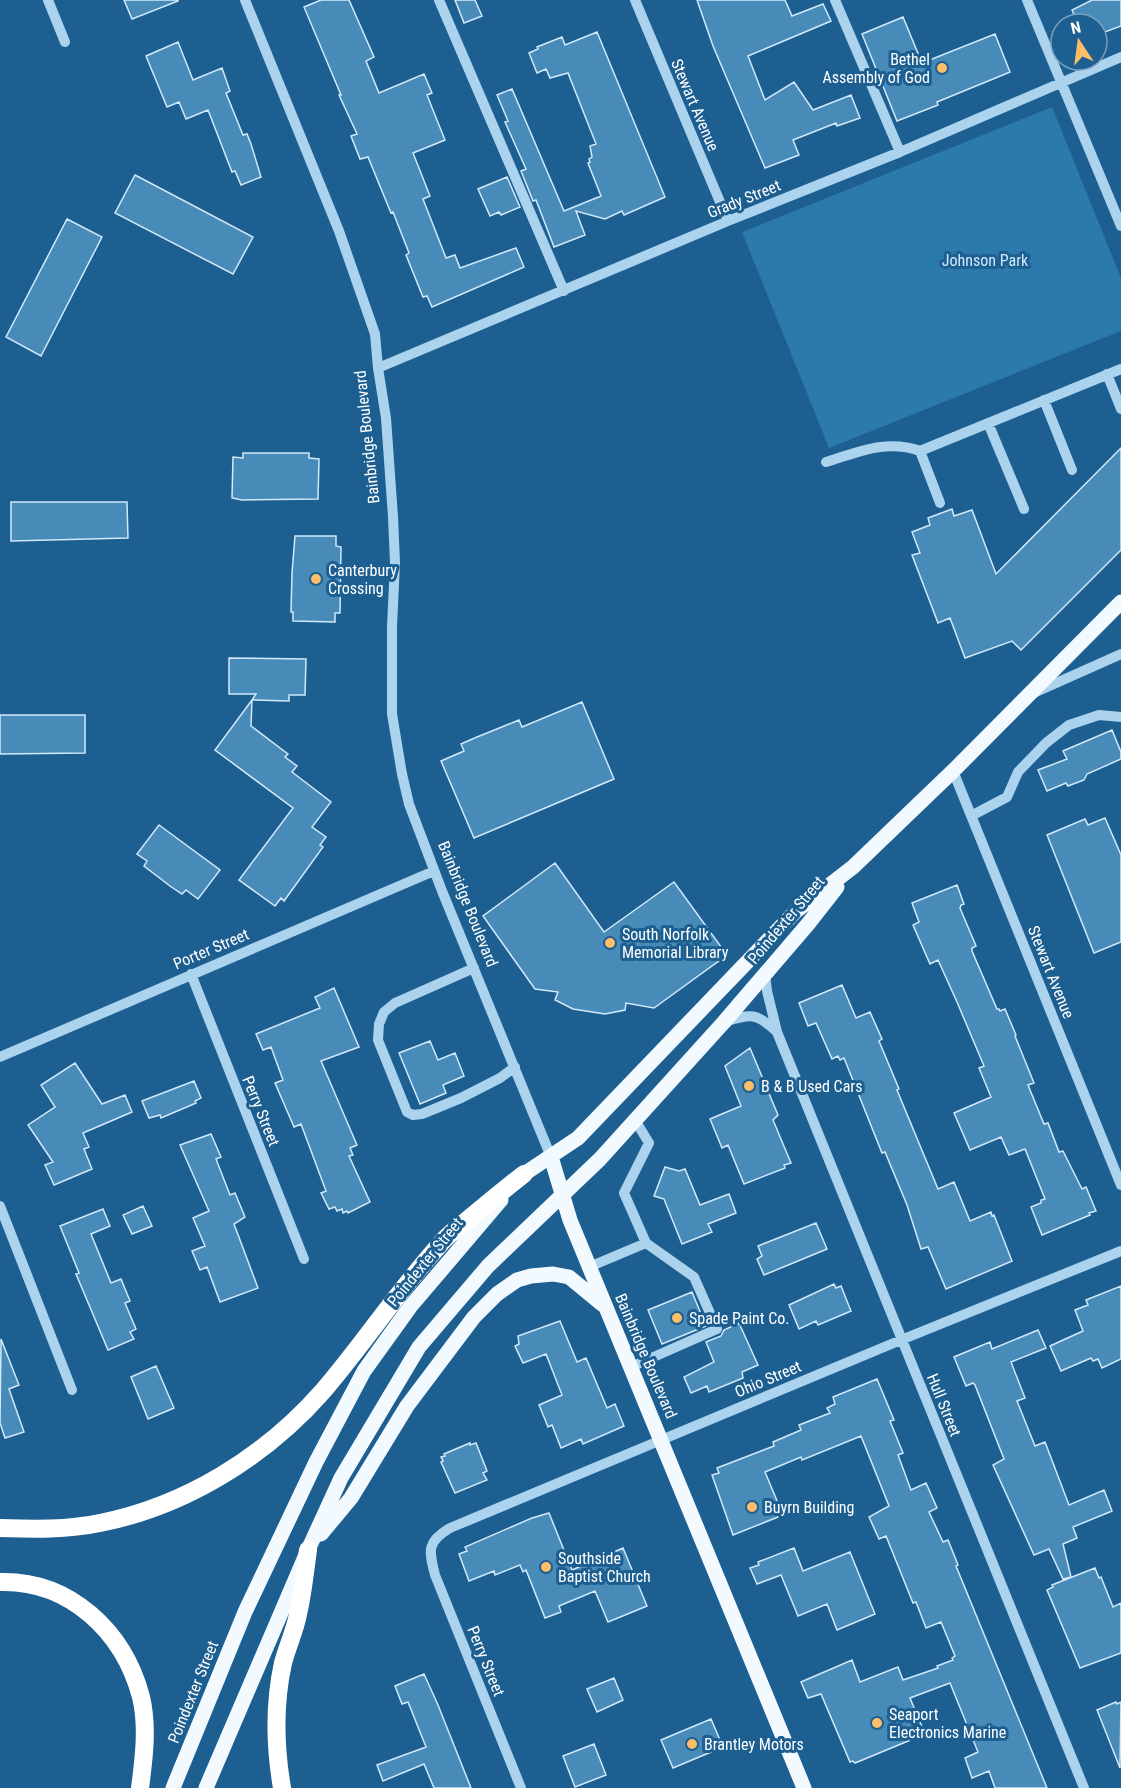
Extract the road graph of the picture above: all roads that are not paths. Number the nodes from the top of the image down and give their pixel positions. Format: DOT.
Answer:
graph roads {
  1 [pos="48,0"];
  2 [pos="245,0"];
  3 [pos="440,0"];
  4 [pos="635,0"];
  5 [pos="836,0"];
  6 [pos="1027,0"];
  7 [pos="65,42"];
  8 [pos="1121,57"];
  9 [pos="1061,82"];
  10 [pos="900,152"];
  11 [pos="728,221"];
  12 [pos="1121,226"];
  13 [pos="564,291"];
  14 [pos="378,368"];
  15 [pos="1121,369"];
  16 [pos="1107,374"];
  17 [pos="1044,400"];
  18 [pos="1121,409"];
  19 [pos="988,423"];
  20 [pos="920,451"];
  21 [pos="826,462"];
  22 [pos="1072,470"];
  23 [pos="940,503"];
  24 [pos="1023,509"];
  25 [pos="1121,602"];
  26 [pos="1121,654"];
  27 [pos="1025,697"];
  28 [pos="1121,717"];
  29 [pos="953,771"];
  30 [pos="971,816"];
  31 [pos="853,867"];
  32 [pos="434,871"];
  33 [pos="474,968"];
  34 [pos="191,974"];
  35 [pos="765,974"];
  36 [pos="724,1022"];
  37 [pos="777,1032"];
  38 [pos="0,1057"];
  39 [pos="515,1067"];
  40 [pos="636,1120"];
  41 [pos="551,1157"];
  42 [pos="524,1174"];
  43 [pos="1121,1185"];
  44 [pos="563,1195"];
  45 [pos="0,1206"];
  46 [pos="646,1243"];
  47 [pos="1121,1251"];
  48 [pos="304,1259"];
  49 [pos="589,1267"];
  50 [pos="606,1307"];
  51 [pos="901,1340"];
  52 [pos="631,1367"];
  53 [pos="72,1390"];
  54 [pos="661,1441"];
  55 [pos="0,1528"];
  56 [pos="431,1544"];
  57 [pos="308,1550"];
  58 [pos="0,1582"];
  59 [pos="140,1788"];
  60 [pos="173,1788"];
  61 [pos="206,1788"];
  62 [pos="282,1788"];
  63 [pos="521,1788"];
  64 [pos="804,1788"];
  65 [pos="1084,1788"];
  1 -- 7 [label="street"];
  2 -- 14 [label="street, Bainbridge Boulevard"];
  3 -- 13 [label="street"];
  4 -- 11 [label="street, Stewart Avenue"];
  5 -- 10 [label="street"];
  6 -- 9 [label="street"];
  8 -- 9 [label="street, Grady Street"];
  9 -- 10 [label="street, Grady Street"];
  9 -- 12 [label="street"];
  10 -- 11 [label="street, Grady Street"];
  11 -- 13 [label="street, Grady Street"];
  13 -- 14 [label="street, Grady Street"];
  14 -- 32 [label="street, Bainbridge Boulevard"];
  15 -- 16 [label="street"];
  16 -- 17 [label="street"];
  16 -- 18 [label="street"];
  17 -- 19 [label="street"];
  17 -- 22 [label="street"];
  19 -- 20 [label="street"];
  19 -- 24 [label="street"];
  20 -- 21 [label="street"];
  20 -- 23 [label="street"];
  25 -- 27 [label="main road, Poindexter Street"];
  26 -- 27 [label="street"];
  27 -- 29 [label="main road, Poindexter Street"];
  28 -- 30 [label="street"];
  29 -- 30 [label="street, Stewart Avenue"];
  29 -- 31 [label="main road, Poindexter Street"];
  30 -- 43 [label="street, Stewart Avenue"];
  31 -- 35 [label="main road, Poindexter Street"];
  31 -- 41 [label="main road, Poindexter Street"];
  32 -- 33 [label="street, Bainbridge Boulevard"];
  32 -- 34 [label="street, Porter Street"];
  33 -- 39 [label="street, Bainbridge Boulevard"];
  33 -- 39 [label="street"];
  34 -- 38 [label="street, Porter Street"];
  34 -- 48 [label="street, Perry Street"];
  35 -- 36 [label="main road, Poindexter Street"];
  35 -- 37 [label="street, Hull Street"];
  36 -- 37 [label="street"];
  36 -- 40 [label="main road, Poindexter Street"];
  37 -- 51 [label="street, Hull Street"];
  39 -- 41 [label="street, Bainbridge Boulevard"];
  40 -- 44 [label="main road, Poindexter Street"];
  40 -- 46 [label="street"];
  41 -- 42 [label="main road, Poindexter Street"];
  41 -- 44 [label="main road, Bainbridge Boulevard"];
  42 -- 55 [label="highway"];
  42 -- 60 [label="main road, Poindexter Street"];
  44 -- 49 [label="main road, Bainbridge Boulevard"];
  44 -- 57 [label="main road, Poindexter Street"];
  45 -- 53 [label="street"];
  46 -- 49 [label="street"];
  46 -- 52 [label="street"];
  47 -- 51 [label="street, Ohio Street"];
  49 -- 50 [label="main road, Bainbridge Boulevard"];
  50 -- 52 [label="main road, Bainbridge Boulevard"];
  50 -- 57 [label="main road"];
  51 -- 54 [label="street, Ohio Street"];
  51 -- 65 [label="street, Hull Street"];
  52 -- 54 [label="main road, Bainbridge Boulevard"];
  54 -- 56 [label="street, Ohio Street"];
  54 -- 64 [label="main road, Bainbridge Boulevard"];
  56 -- 63 [label="street, Perry Street"];
  57 -- 61 [label="main road, Poindexter Street"];
  57 -- 62 [label="highway"];
  58 -- 59 [label="highway"];
}
